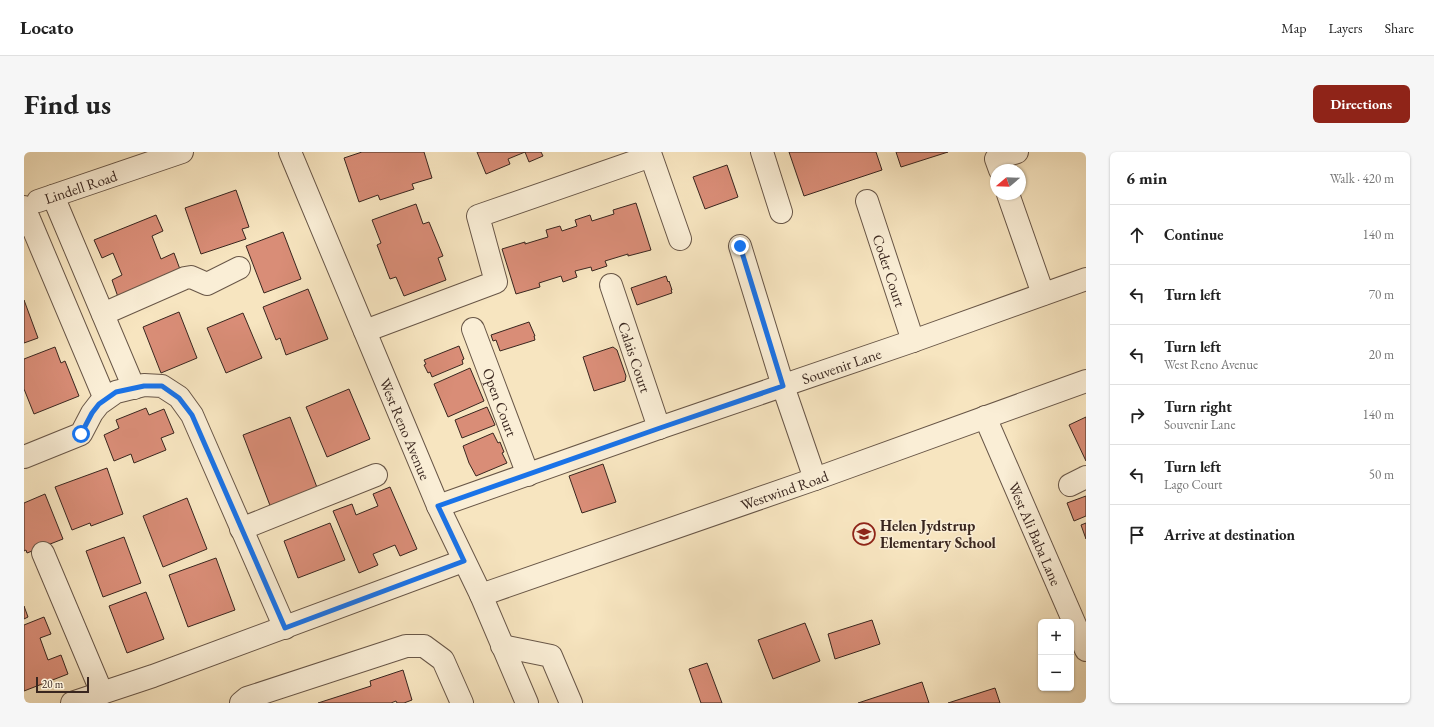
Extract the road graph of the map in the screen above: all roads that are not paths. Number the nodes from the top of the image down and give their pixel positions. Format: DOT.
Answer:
graph roads {
  1 [pos="182,152"];
  2 [pos="290,152"];
  3 [pos="762,152"];
  4 [pos="1017,152"];
  5 [pos="659,154"];
  6 [pos="999,164"];
  7 [pos="53,196"];
  8 [pos="1010,200"];
  9 [pos="867,201"];
  10 [pos="24,206"];
  11 [pos="781,212"];
  12 [pos="680,240"];
  13 [pos="740,246"];
  14 [pos="239,268"];
  15 [pos="1086,279"];
  16 [pos="612,286"];
  17 [pos="1043,294"];
  18 [pos="103,314"];
  19 [pos="473,329"];
  20 [pos="365,331"];
  21 [pos="913,341"];
  22 [pos="1086,381"];
  23 [pos="783,386"];
  24 [pos="134,388"];
  25 [pos="105,399"];
  26 [pos="985,417"];
  27 [pos="660,428"];
  28 [pos="24,457"];
  29 [pos="376,475"];
  30 [pos="528,475"];
  31 [pos="815,479"];
  32 [pos="438,506"];
  33 [pos="242,529"];
  34 [pos="44,553"];
  35 [pos="464,561"];
  36 [pos="481,595"];
  37 [pos="285,628"];
  38 [pos="502,646"];
  39 [pos="1086,650"];
  40 [pos="102,693"];
  41 [pos="72,703"];
  42 [pos="242,703"];
  43 [pos="462,703"];
  44 [pos="527,703"];
  45 [pos="571,703"];
  1 -- 7 [label="street, Lindell Road"];
  2 -- 20 [label="street, West Reno Avenue"];
  3 -- 11 [label="street"];
  4 -- 6 [label="street"];
  5 -- 12 [label="street"];
  5 -- 20 [label="street"];
  7 -- 10 [label="street, Lindell Road"];
  7 -- 18 [label="street"];
  8 -- 17 [label="street"];
  9 -- 21 [label="street, Coder Court"];
  10 -- 25 [label="street"];
  13 -- 23 [label="street"];
  14 -- 18 [label="street"];
  15 -- 17 [label="street, Souvenir Lane"];
  16 -- 27 [label="street, Calais Court"];
  17 -- 21 [label="street, Souvenir Lane"];
  18 -- 24 [label="street"];
  19 -- 30 [label="street, Open Court"];
  20 -- 32 [label="street, West Reno Avenue"];
  21 -- 23 [label="street, Souvenir Lane"];
  22 -- 26 [label="street, Westwind Road"];
  23 -- 27 [label="street, Souvenir Lane"];
  23 -- 31 [label="street"];
  24 -- 25 [label="street"];
  24 -- 33 [label="street"];
  25 -- 28 [label="street"];
  26 -- 31 [label="street, Westwind Road"];
  26 -- 39 [label="street, West Ali Baba Lane"];
  27 -- 30 [label="street, Souvenir Lane"];
  29 -- 33 [label="street"];
  30 -- 32 [label="street, Souvenir Lane"];
  31 -- 36 [label="street, Westwind Road"];
  32 -- 35 [label="street, West Reno Avenue"];
  33 -- 37 [label="street"];
  34 -- 40 [label="street"];
  35 -- 36 [label="street, West Reno Avenue"];
  35 -- 37 [label="street"];
  36 -- 38 [label="street, West Reno Avenue"];
  37 -- 40 [label="street"];
  38 -- 44 [label="street, West Reno Avenue"];
  38 -- 45 [label="street"];
  40 -- 41 [label="street"];
  42 -- 43 [label="street"];
}
